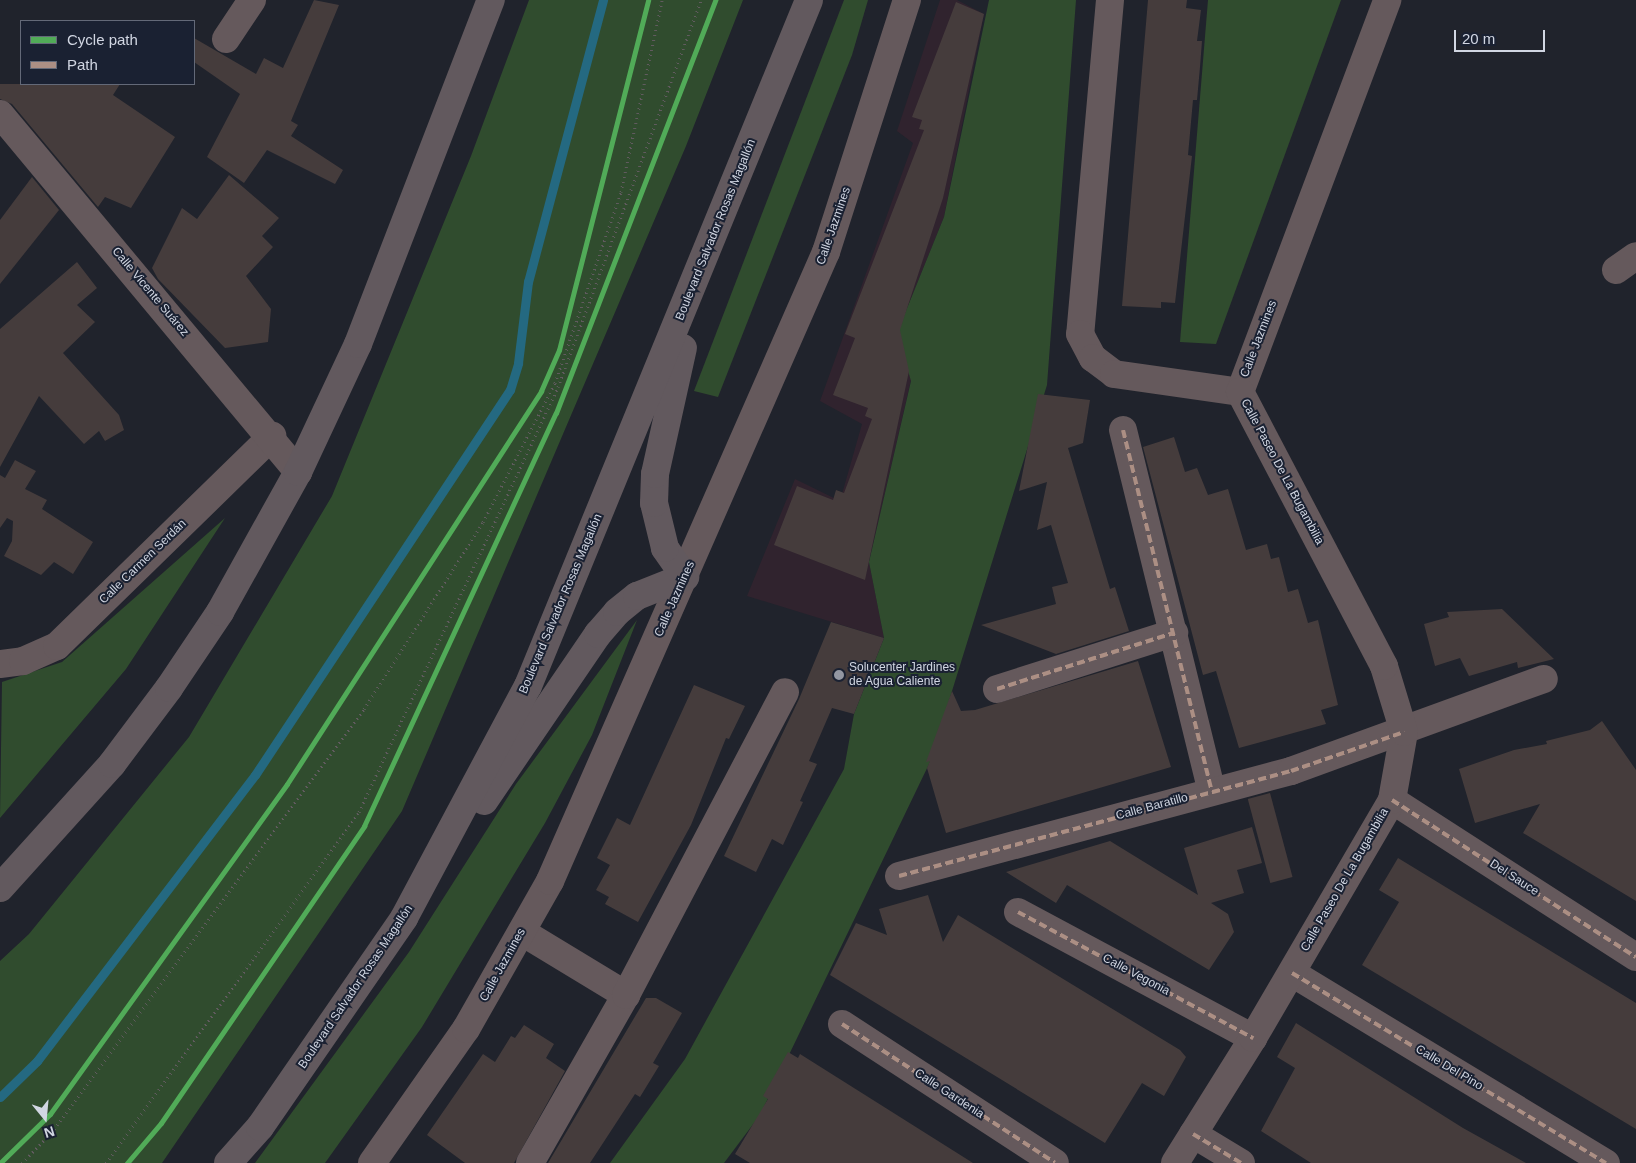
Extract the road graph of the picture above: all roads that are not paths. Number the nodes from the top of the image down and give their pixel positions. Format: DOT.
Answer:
graph roads {
  1 [pos="252,0"];
  2 [pos="491,0"];
  3 [pos="808,0"];
  4 [pos="907,0"];
  5 [pos="1110,0"];
  6 [pos="1387,0"];
  7 [pos="226,39"];
  8 [pos="0,114"];
  9 [pos="700,273"];
  10 [pos="1240,392"];
  11 [pos="1122,430"];
  12 [pos="272,436"];
  13 [pos="298,472"];
  14 [pos="685,577"];
  15 [pos="1174,633"];
  16 [pos="0,664"];
  17 [pos="1544,679"];
  18 [pos="997,689"];
  19 [pos="785,692"];
  20 [pos="1404,732"];
  21 [pos="1212,791"];
  22 [pos="1392,800"];
  23 [pos="899,876"];
  24 [pos="0,888"];
  25 [pos="1018,912"];
  26 [pos="404,918"];
  27 [pos="522,932"];
  28 [pos="1636,956"];
  29 [pos="1292,972"];
  30 [pos="626,995"];
  31 [pos="842,1024"];
  32 [pos="1254,1038"];
  33 [pos="1192,1134"];
  34 [pos="228,1163"];
  35 [pos="372,1163"];
  36 [pos="530,1163"];
  37 [pos="1056,1163"];
  38 [pos="1175,1163"];
  39 [pos="1241,1163"];
  40 [pos="1606,1163"];
  1 -- 7 [label="street"];
  2 -- 13 [label="highway"];
  3 -- 9 [label="highway, Boulevard Salvador Rosas Magallón"];
  4 -- 14 [label="street, Calle Jazmines"];
  5 -- 10 [label="street, Calle Jazmines"];
  6 -- 10 [label="street, Calle Jazmines"];
  8 -- 12 [label="street, Calle Vicente Suárez"];
  9 -- 14 [label="highway"];
  9 -- 26 [label="highway, Boulevard Salvador Rosas Magallón"];
  10 -- 20 [label="street, Calle Paseo De La Bugambilia"];
  11 -- 15 [label="street"];
  12 -- 13 [label="street, Calle Vicente Suárez"];
  12 -- 16 [label="street, Calle Carmen Serdán"];
  13 -- 24 [label="highway"];
  14 -- 26 [label="highway"];
  14 -- 27 [label="street, Calle Jazmines"];
  15 -- 18 [label="street"];
  15 -- 21 [label="street"];
  17 -- 20 [label="street, Calle Baratillo"];
  19 -- 30 [label="street"];
  20 -- 21 [label="street, Calle Baratillo"];
  20 -- 22 [label="street, Calle Paseo De La Bugambilia"];
  21 -- 23 [label="street, Calle Baratillo"];
  22 -- 28 [label="street, Del Sauce"];
  22 -- 29 [label="street, Calle Paseo De La Bugambilia"];
  25 -- 32 [label="street, Calle Vegonia"];
  26 -- 34 [label="highway, Boulevard Salvador Rosas Magallón"];
  27 -- 30 [label="street"];
  27 -- 35 [label="street, Calle Jazmines"];
  29 -- 32 [label="street, Calle Paseo De La Bugambilia"];
  29 -- 40 [label="street, Calle Del Pino"];
  30 -- 36 [label="street"];
  31 -- 37 [label="street, Calle Gardenia"];
  32 -- 33 [label="street, Calle Paseo De La Bugambilia"];
  33 -- 38 [label="street, Calle Paseo De La Bugambilia"];
  33 -- 39 [label="street"];
}
